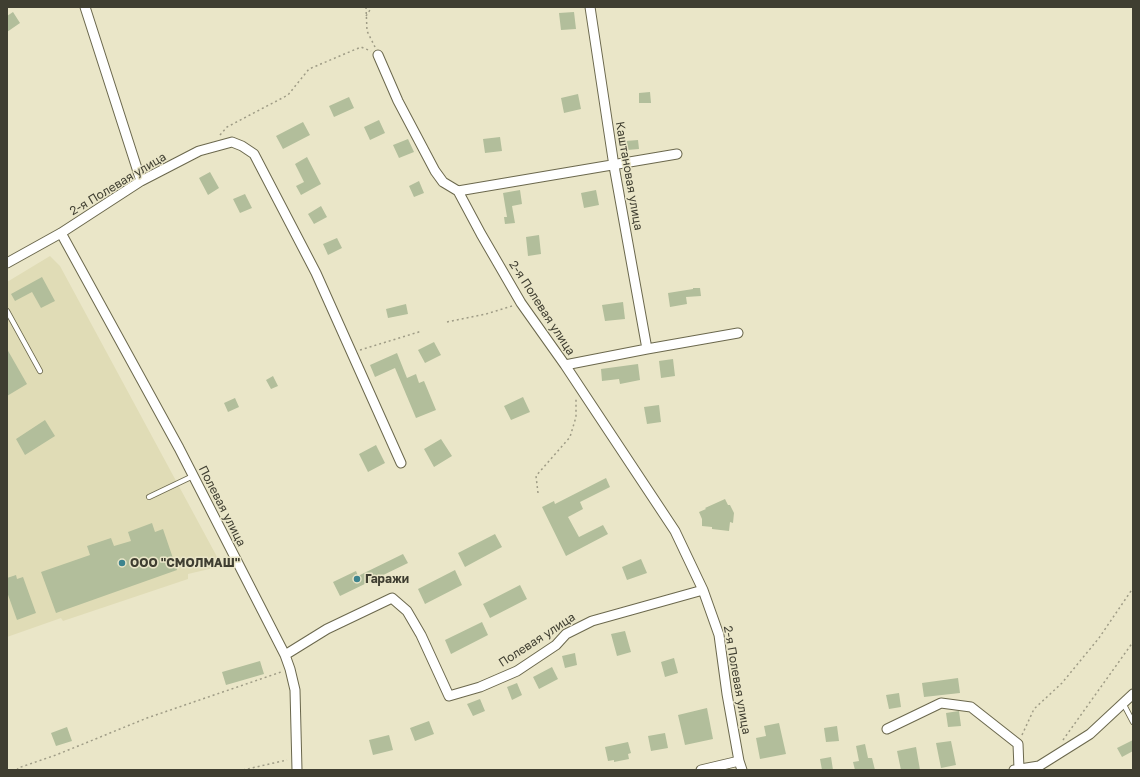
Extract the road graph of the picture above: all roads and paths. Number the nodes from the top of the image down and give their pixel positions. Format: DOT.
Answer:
graph roads {
  1 [pos="85,7"];
  2 [pos="366,7"];
  3 [pos="372,7"];
  4 [pos="590,7"];
  5 [pos="366,16"];
  6 [pos="378,54"];
  7 [pos="210,148"];
  8 [pos="677,154"];
  9 [pos="614,166"];
  10 [pos="141,181"];
  11 [pos="458,191"];
  12 [pos="61,233"];
  13 [pos="7,263"];
  14 [pos="522,303"];
  15 [pos="7,311"];
  16 [pos="447,322"];
  17 [pos="422,331"];
  18 [pos="738,333"];
  19 [pos="647,349"];
  20 [pos="352,352"];
  21 [pos="566,365"];
  22 [pos="40,371"];
  23 [pos="576,396"];
  24 [pos="401,463"];
  25 [pos="193,476"];
  26 [pos="538,493"];
  27 [pos="149,497"];
  28 [pos="1133,588"];
  29 [pos="703,590"];
  30 [pos="1133,642"];
  31 [pos="285,655"];
  32 [pos="290,669"];
  33 [pos="1133,694"];
  34 [pos="1123,703"];
  35 [pos="1133,722"];
  36 [pos="887,729"];
  37 [pos="1062,742"];
  38 [pos="1018,744"];
  39 [pos="296,758"];
  40 [pos="740,765"];
  41 [pos="1038,768"];
  42 [pos="17,770"];
  43 [pos="243,770"];
  44 [pos="297,770"];
  45 [pos="701,770"];
  46 [pos="1016,770"];
  1 -- 10 [label="street"];
  2 -- 5 [label="path"];
  3 -- 5 [label="path"];
  4 -- 9 [label="street, Каштановая улица"];
  5 -- 6 [label="path"];
  6 -- 7 [label="path"];
  6 -- 11 [label="street, 2-я Полевая улица"];
  7 -- 10 [label="street, 2-я Полевая улица"];
  7 -- 20 [label="street, 2-я Полевая улица"];
  8 -- 9 [label="street"];
  9 -- 11 [label="street"];
  9 -- 19 [label="street, Каштановая улица"];
  10 -- 12 [label="street, 2-я Полевая улица"];
  11 -- 14 [label="street, 2-я Полевая улица"];
  12 -- 13 [label="street, 2-я Полевая улица"];
  12 -- 25 [label="street, Полевая улица"];
  14 -- 16 [label="path"];
  14 -- 21 [label="street, 2-я Полевая улица"];
  15 -- 22 [label="lane"];
  17 -- 20 [label="path"];
  18 -- 19 [label="street"];
  19 -- 21 [label="street"];
  20 -- 24 [label="street, 2-я Полевая улица"];
  21 -- 29 [label="street, 2-я Полевая улица"];
  23 -- 26 [label="path"];
  25 -- 27 [label="lane"];
  25 -- 31 [label="street, Полевая улица"];
  28 -- 38 [label="path"];
  29 -- 31 [label="street, Полевая улица"];
  29 -- 40 [label="street, 2-я Полевая улица"];
  30 -- 37 [label="path"];
  31 -- 32 [label="street"];
  32 -- 39 [label="street"];
  32 -- 42 [label="path"];
  33 -- 34 [label="street"];
  34 -- 35 [label="lane"];
  34 -- 41 [label="street"];
  36 -- 38 [label="street"];
  38 -- 46 [label="street"];
  39 -- 43 [label="path"];
  39 -- 44 [label="street"];
  40 -- 45 [label="street"];
  41 -- 46 [label="street"];
}
